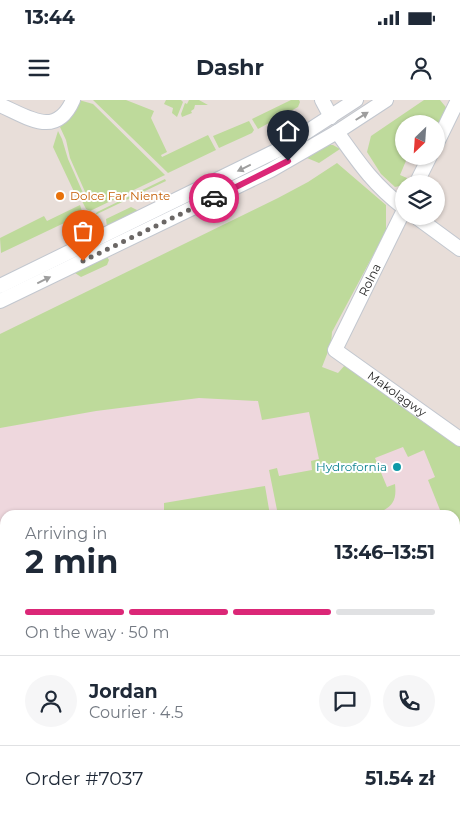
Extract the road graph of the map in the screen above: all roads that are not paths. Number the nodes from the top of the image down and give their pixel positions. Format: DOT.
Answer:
graph roads {
  1 [pos="73,100"];
  2 [pos="322,100"];
  3 [pos="356,100"];
  4 [pos="386,100"];
  5 [pos="458,100"];
  6 [pos="0,105"];
  7 [pos="331,117"];
  8 [pos="445,127"];
  9 [pos="337,132"];
  10 [pos="395,201"];
  11 [pos="396,225"];
  12 [pos="428,225"];
  13 [pos="460,249"];
  14 [pos="0,286"];
  15 [pos="0,301"];
  16 [pos="335,350"];
  17 [pos="460,439"];
  1 -- 6 [label="street"];
  2 -- 7 [label="street"];
  3 -- 7 [label="street"];
  9 -- 4 [label="street, one-way"];
  5 -- 8 [label="street"];
  7 -- 14 [label="street, one-way"];
  9 -- 10 [label="street"];
  15 -- 9 [label="street, one-way"];
  11 -- 16 [label="street, Rolna"];
  12 -- 13 [label="street"];
  16 -- 17 [label="street, Makolągwy"];
}
